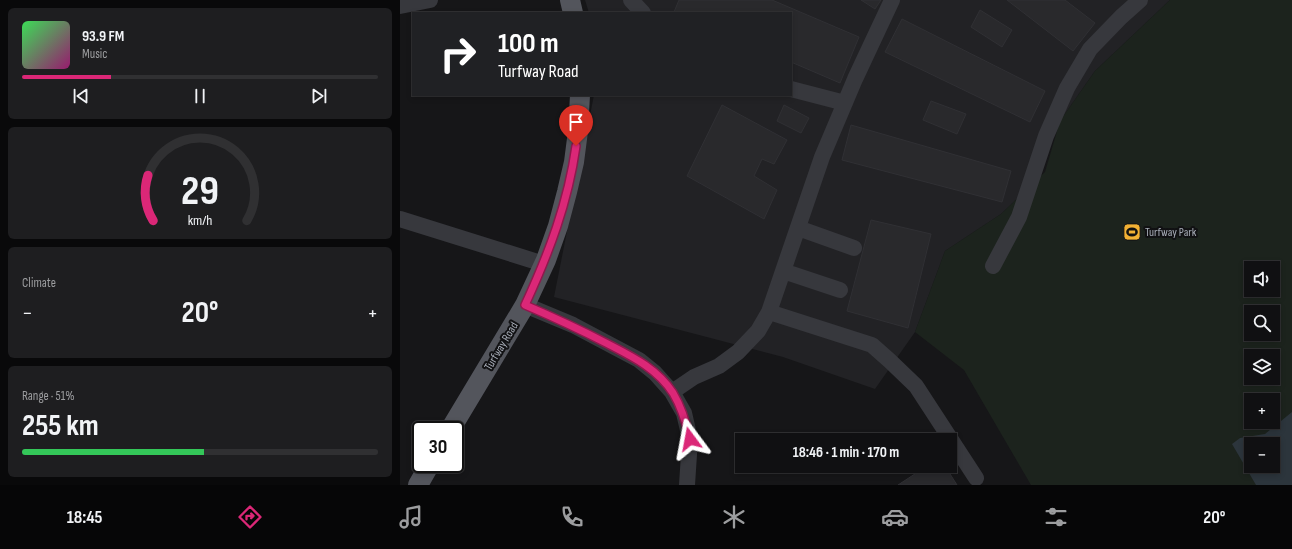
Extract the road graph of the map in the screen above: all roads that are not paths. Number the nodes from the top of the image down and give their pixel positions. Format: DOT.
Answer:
graph roads {
  1 [pos="430,0"];
  2 [pos="570,0"];
  3 [pos="631,0"];
  4 [pos="892,0"];
  5 [pos="1140,0"];
  6 [pos="400,6"];
  7 [pos="573,12"];
  8 [pos="641,12"];
  9 [pos="792,89"];
  10 [pos="580,96"];
  11 [pos="845,103"];
  12 [pos="400,219"];
  13 [pos="798,228"];
  14 [pos="854,248"];
  15 [pos="544,264"];
  16 [pos="993,266"];
  17 [pos="783,271"];
  18 [pos="840,290"];
  19 [pos="525,305"];
  20 [pos="769,312"];
  21 [pos="672,392"];
  22 [pos="455,421"];
  23 [pos="425,473"];
  24 [pos="976,478"];
  25 [pos="418,485"];
  26 [pos="687,485"];
  1 -- 6 [label="street"];
  2 -- 7 [label="main road"];
  3 -- 8 [label="street"];
  4 -- 11 [label="street"];
  5 -- 16 [label="street"];
  9 -- 11 [label="street"];
  10 -- 15 [label="main road, Turfway Road"];
  11 -- 13 [label="street"];
  12 -- 15 [label="street"];
  13 -- 14 [label="street"];
  13 -- 17 [label="street"];
  15 -- 19 [label="main road, Turfway Road"];
  17 -- 18 [label="street"];
  17 -- 20 [label="street"];
  19 -- 21 [label="street"];
  19 -- 22 [label="main road, Turfway Road"];
  20 -- 21 [label="street"];
  20 -- 24 [label="street"];
  21 -- 26 [label="street"];
  23 -- 25 [label="main road"];
}
